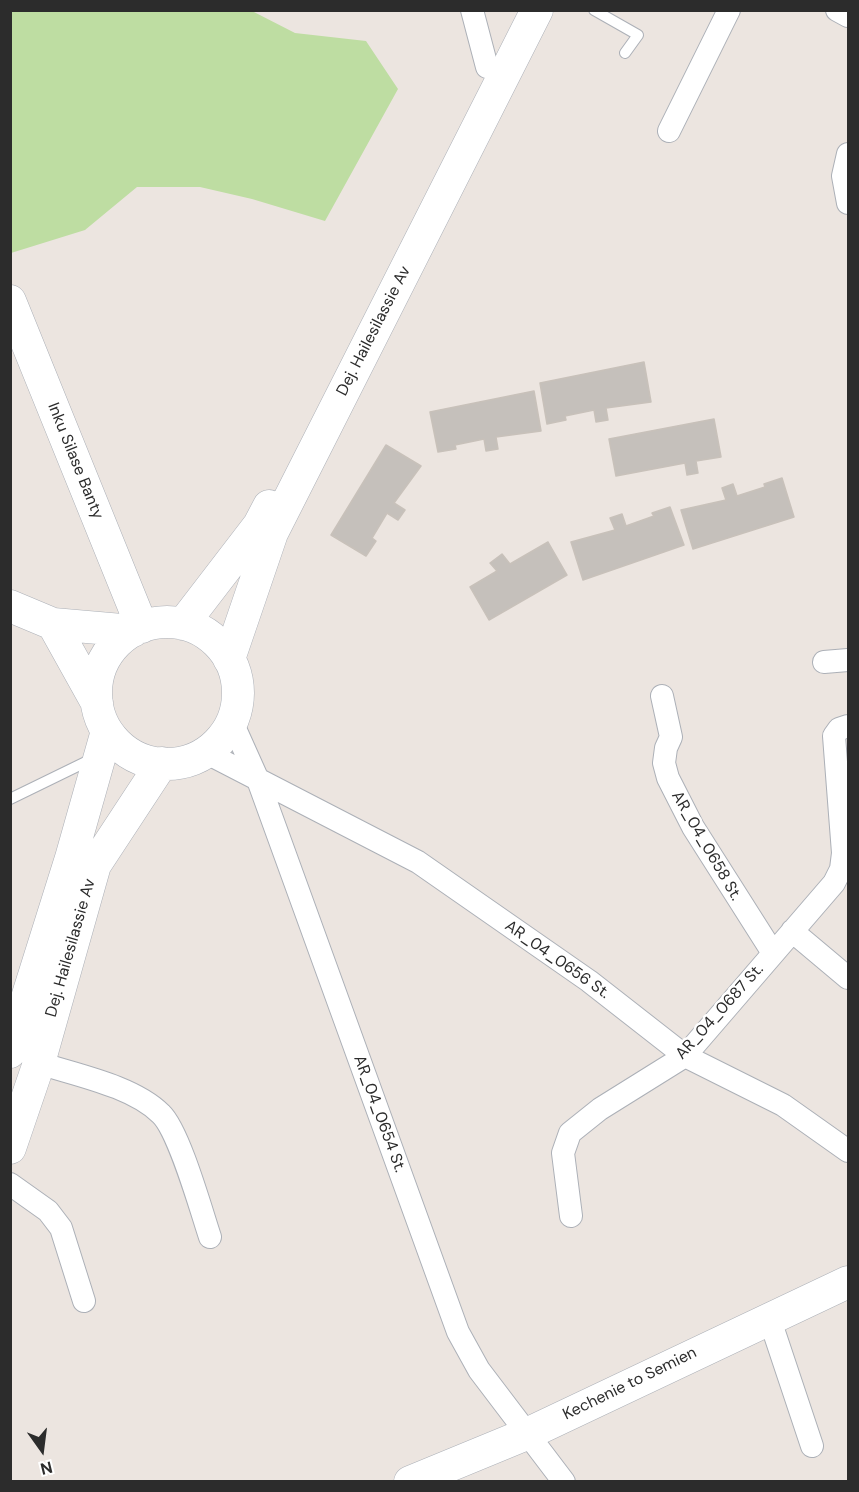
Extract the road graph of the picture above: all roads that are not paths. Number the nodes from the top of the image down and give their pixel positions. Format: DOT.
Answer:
graph roads {
  1 [pos="472,10"];
  2 [pos="515,10"];
  3 [pos="537,10"];
  4 [pos="594,10"];
  5 [pos="729,10"];
  6 [pos="837,10"];
  7 [pos="849,16"];
  8 [pos="625,53"];
  9 [pos="487,67"];
  10 [pos="669,131"];
  11 [pos="849,154"];
  12 [pos="849,203"];
  13 [pos="10,301"];
  14 [pos="10,606"];
  15 [pos="53,624"];
  16 [pos="183,624"];
  17 [pos="138,626"];
  18 [pos="229,659"];
  19 [pos="849,660"];
  20 [pos="824,662"];
  21 [pos="662,696"];
  22 [pos="232,722"];
  23 [pos="849,726"];
  24 [pos="102,730"];
  25 [pos="205,752"];
  26 [pos="162,763"];
  27 [pos="258,780"];
  28 [pos="10,799"];
  29 [pos="792,931"];
  30 [pos="773,953"];
  31 [pos="849,978"];
  32 [pos="685,1056"];
  33 [pos="25,1058"];
  34 [pos="10,1148"];
  35 [pos="849,1151"];
  36 [pos="10,1184"];
  37 [pos="571,1216"];
  38 [pos="210,1237"];
  39 [pos="849,1282"];
  40 [pos="84,1301"];
  41 [pos="769,1317"];
  42 [pos="529,1432"];
  43 [pos="812,1446"];
  44 [pos="410,1482"];
  45 [pos="564,1482"];
  1 -- 9 [label="street"];
  2 -- 9 [label="main road, Dej. Hailesilassie Av"];
  3 -- 18 [label="main road, Dej. Hailesilassie Av"];
  4 -- 8 [label="lane"];
  5 -- 10 [label="street"];
  6 -- 7 [label="street"];
  9 -- 16 [label="main road, Dej. Hailesilassie Av"];
  11 -- 12 [label="street"];
  13 -- 17 [label="main road, Inku Silase Banty"];
  14 -- 15 [label="main road"];
  15 -- 17 [label="main road"];
  15 -- 24 [label="main road"];
  16 -- 17 [label="main road"];
  16 -- 18 [label="main road"];
  17 -- 24 [label="main road, Dej. Hailesilassie Av"];
  18 -- 22 [label="main road"];
  19 -- 20 [label="street"];
  21 -- 30 [label="street, AR_04_0658 St."];
  22 -- 25 [label="main road"];
  22 -- 27 [label="street, AR_04_0654 St."];
  23 -- 29 [label="street, AR_04_0687 St."];
  24 -- 26 [label="main road"];
  24 -- 28 [label="lane"];
  24 -- 33 [label="main road, Dej. Hailesilassie Av"];
  25 -- 26 [label="main road"];
  25 -- 27 [label="street"];
  26 -- 33 [label="main road, Dej. Hailesilassie Av"];
  27 -- 32 [label="street, AR_04_0656 St."];
  27 -- 42 [label="street, AR_04_0654 St."];
  29 -- 30 [label="street, AR_04_0687 St."];
  29 -- 31 [label="street"];
  30 -- 32 [label="street, AR_04_0687 St."];
  32 -- 35 [label="street, AR_04_0656 St."];
  32 -- 37 [label="street, AR_04_0687 St."];
  33 -- 34 [label="main road, Dej. Hailesilassie Av"];
  33 -- 38 [label="street"];
  36 -- 40 [label="street"];
  39 -- 41 [label="main road, Kechenie to Semien"];
  41 -- 42 [label="main road, Kechenie to Semien"];
  41 -- 43 [label="street"];
  42 -- 44 [label="main road, Kechenie to Semien"];
  42 -- 45 [label="street, AR_04_0654 St."];
}
